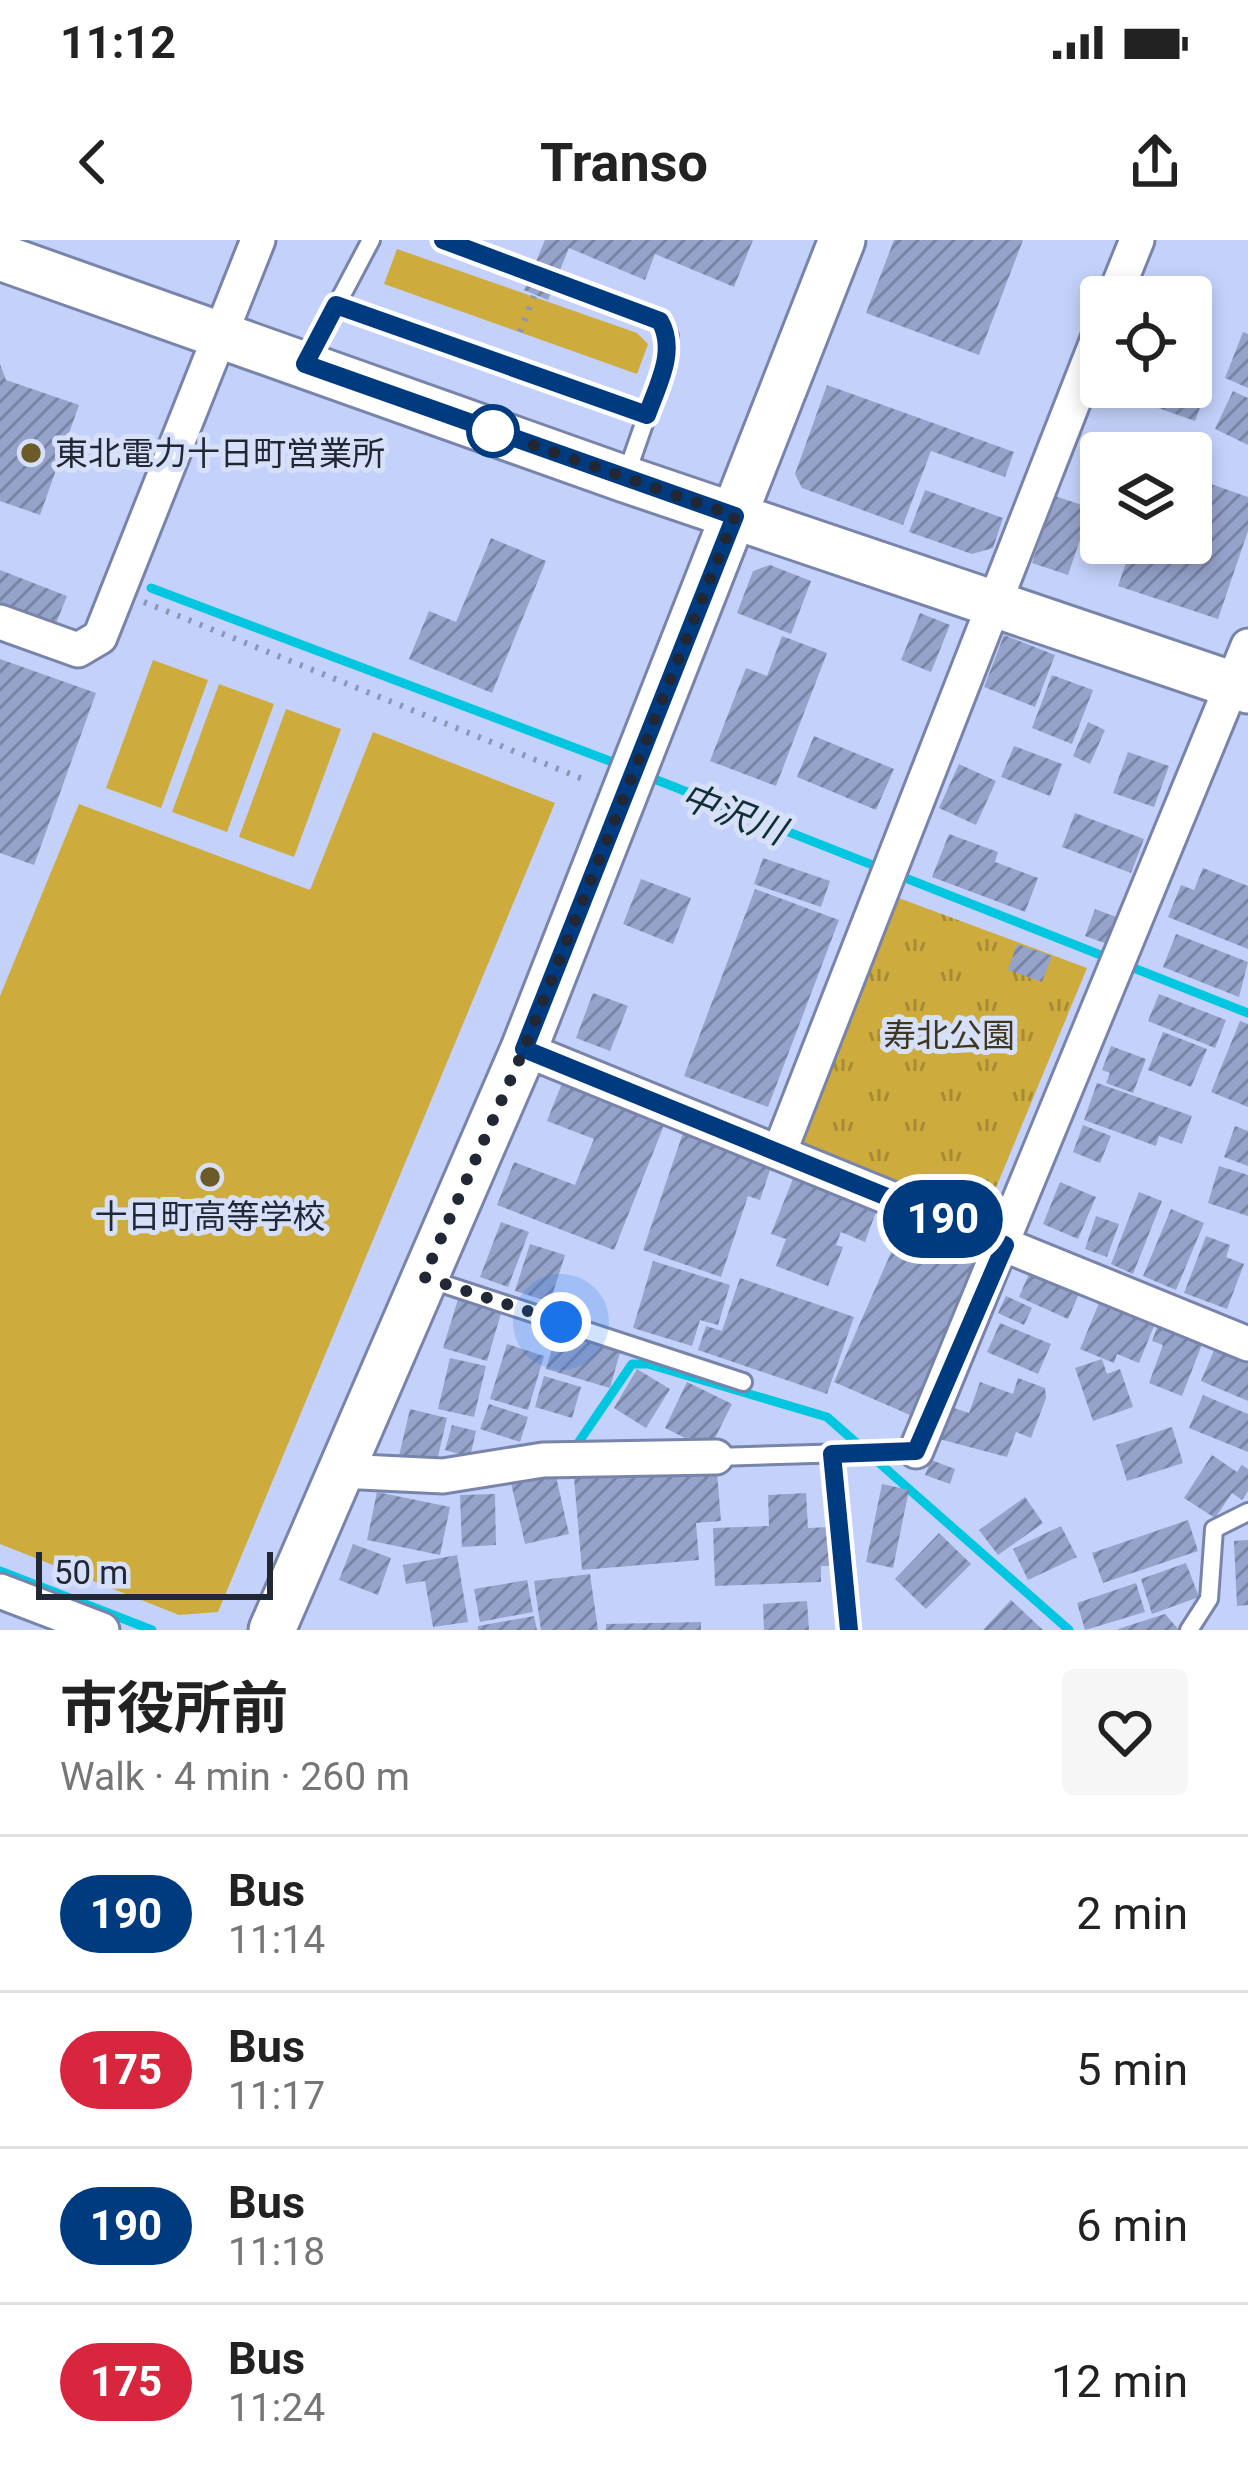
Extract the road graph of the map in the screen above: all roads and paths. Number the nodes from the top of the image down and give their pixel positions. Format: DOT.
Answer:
graph roads {
  1 [pos="258,240"];
  2 [pos="370,240"];
  3 [pos="443,240"];
  4 [pos="842,240"];
  5 [pos="1137,240"];
  6 [pos="0,257"];
  7 [pos="1122,276"];
  8 [pos="535,294"];
  9 [pos="336,305"];
  10 [pos="520,332"];
  11 [pos="220,334"];
  12 [pos="305,364"];
  13 [pos="1080,384"];
  14 [pos="647,415"];
  15 [pos="625,479"];
  16 [pos="735,516"];
  17 [pos="118,591"];
  18 [pos="995,601"];
  19 [pos="0,622"];
  20 [pos="1243,674"];
  21 [pos="624,796"];
  22 [pos="524,1049"];
  23 [pos="779,1153"];
  24 [pos="1005,1245"];
  25 [pos="424,1277"];
  26 [pos="1248,1344"];
  27 [pos="743,1382"];
  28 [pos="916,1451"];
  29 [pos="832,1454"];
  30 [pos="716,1457"];
  31 [pos="340,1471"];
  32 [pos="1248,1512"];
  33 [pos="0,1591"];
  34 [pos="102,1630"];
  35 [pos="272,1630"];
  36 [pos="849,1630"];
  37 [pos="1189,1630"];
  1 -- 11 [label="street"];
  2 -- 9 [label="lane"];
  3 -- 14 [label="lane"];
  4 -- 16 [label="street"];
  5 -- 7 [label="street"];
  6 -- 11 [label="street"];
  8 -- 10 [label="path"];
  9 -- 12 [label="lane"];
  9 -- 14 [label="lane"];
  11 -- 12 [label="street"];
  11 -- 17 [label="street"];
  12 -- 15 [label="street"];
  13 -- 18 [label="street"];
  14 -- 15 [label="lane"];
  15 -- 16 [label="street"];
  16 -- 18 [label="street"];
  16 -- 21 [label="street"];
  17 -- 19 [label="street"];
  17 -- 21 [label="path"];
  18 -- 20 [label="street"];
  18 -- 23 [label="street"];
  20 -- 24 [label="street"];
  21 -- 22 [label="street"];
  22 -- 23 [label="street"];
  22 -- 25 [label="street"];
  23 -- 24 [label="street"];
  24 -- 26 [label="street"];
  24 -- 28 [label="street"];
  25 -- 27 [label="lane"];
  25 -- 31 [label="street"];
  28 -- 29 [label="lane"];
  29 -- 30 [label="lane"];
  29 -- 36 [label="lane"];
  30 -- 31 [label="street"];
  31 -- 35 [label="street"];
  32 -- 37 [label="lane"];
  33 -- 34 [label="street"];
}
